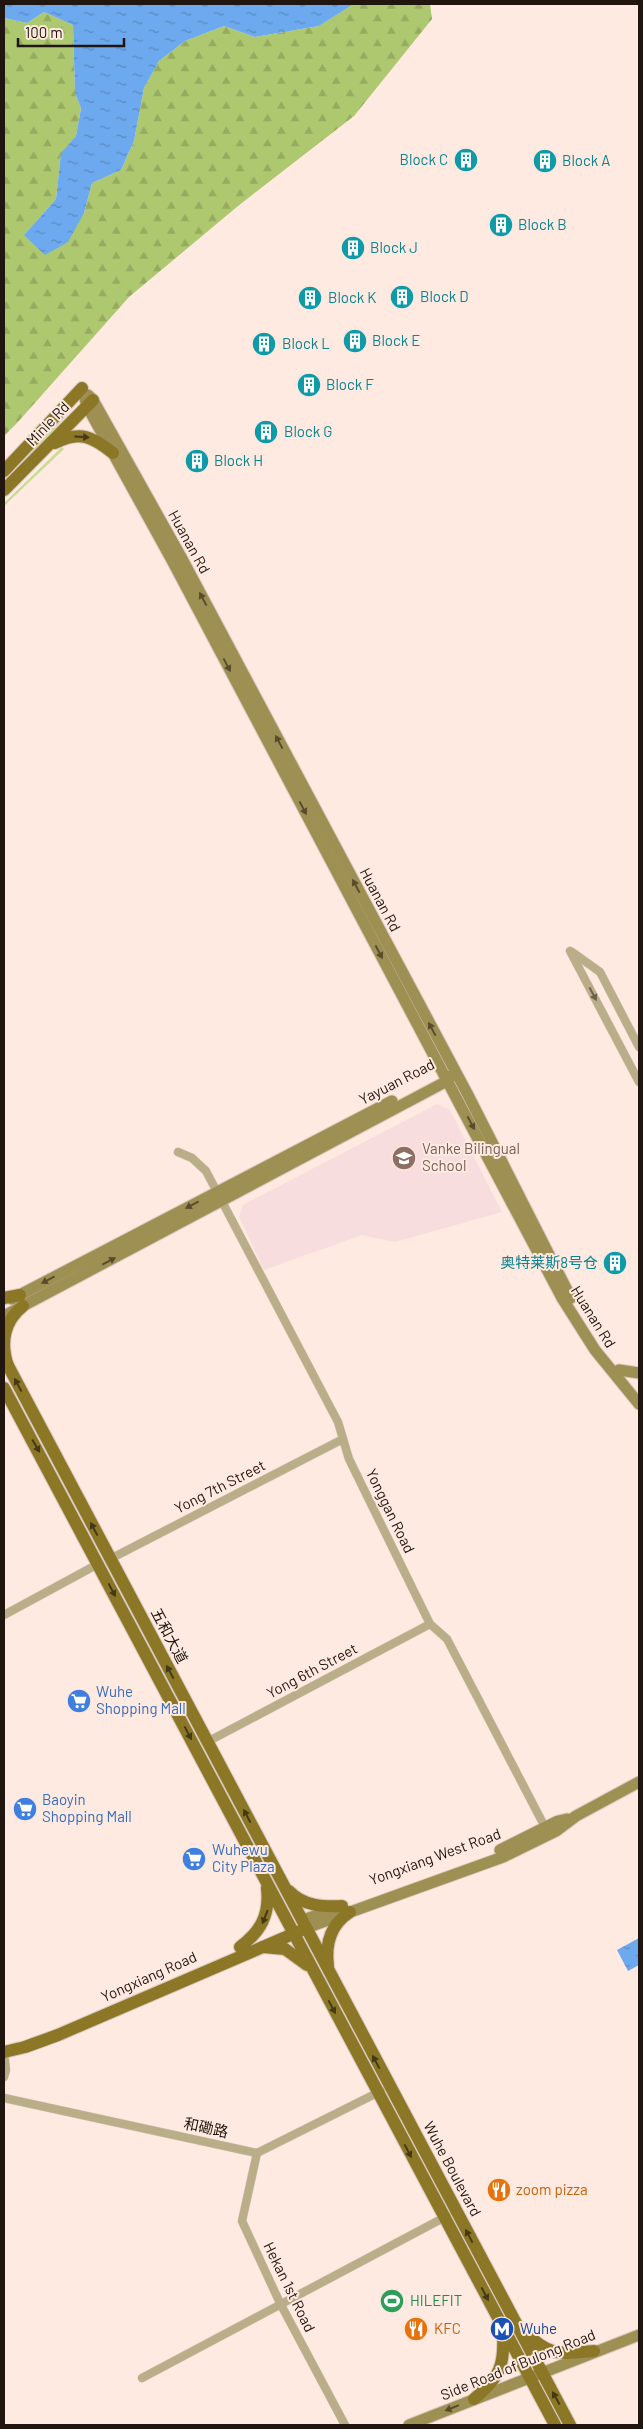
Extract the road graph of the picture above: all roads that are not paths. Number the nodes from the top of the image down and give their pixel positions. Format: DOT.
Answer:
graph roads {
  1 [pos="82,388"];
  2 [pos="90,403"];
  3 [pos="48,447"];
  4 [pos="113,453"];
  5 [pos="4,471"];
  6 [pos="4,490"];
  7 [pos="639,1047"];
  8 [pos="449,1076"];
  9 [pos="639,1082"];
  10 [pos="178,1152"];
  11 [pos="218,1197"];
  12 [pos="4,1298"];
  13 [pos="22,1300"];
  14 [pos="4,1303"];
  15 [pos="4,1316"];
  16 [pos="6,1363"];
  17 [pos="619,1370"];
  18 [pos="639,1373"];
  19 [pos="4,1388"];
  20 [pos="638,1397"];
  21 [pos="343,1439"];
  22 [pos="110,1559"];
  23 [pos="98,1564"];
  24 [pos="4,1615"];
  25 [pos="430,1624"];
  26 [pos="207,1742"];
  27 [pos="639,1782"];
  28 [pos="547,1831"];
  29 [pos="277,1870"];
  30 [pos="264,1878"];
  31 [pos="284,1884"];
  32 [pos="346,1909"];
  33 [pos="305,1924"];
  34 [pos="292,1929"];
  35 [pos="240,1947"];
  36 [pos="255,1949"];
  37 [pos="321,1977"];
  38 [pos="4,2044"];
  39 [pos="4,2052"];
  40 [pos="4,2077"];
  41 [pos="389,2087"];
  42 [pos="377,2093"];
  43 [pos="4,2098"];
  44 [pos="257,2153"];
  45 [pos="449,2214"];
  46 [pos="280,2303"];
  47 [pos="508,2323"];
  48 [pos="639,2335"];
  49 [pos="594,2351"];
  50 [pos="535,2374"];
  51 [pos="142,2378"];
  52 [pos="474,2399"];
  53 [pos="345,2425"];
  54 [pos="409,2425"];
  55 [pos="556,2425"];
  56 [pos="570,2425"];
  1 -- 2 [label="main road, Huanan Rd"];
  1 -- 5 [label="main road, Minle Rd"];
  2 -- 3 [label="main road, Minle Rd"];
  2 -- 4 [label="main road, Huanan Rd"];
  8 -- 2 [label="main road, Huanan Rd, one-way"];
  3 -- 4 [label="main road, one-way"];
  3 -- 6 [label="main road, Minle Rd"];
  4 -- 8 [label="main road, Huanan Rd, one-way"];
  7 -- 9 [label="street, one-way"];
  8 -- 11 [label="main road, Yayuan Road"];
  8 -- 17 [label="main road, Huanan Rd"];
  8 -- 20 [label="main road, Huanan Rd, one-way"];
  10 -- 11 [label="street, Yonggan Road"];
  11 -- 13 [label="main road, Yayuan Road"];
  11 -- 21 [label="street, Yonggan Road"];
  12 -- 13 [label="main road"];
  13 -- 14 [label="main road, Yayuan Road"];
  13 -- 15 [label="main road, Yayuan Road"];
  13 -- 16 [label="main road, 五和大道"];
  22 -- 16 [label="main road, 五和大道, one-way"];
  17 -- 18 [label="main road"];
  17 -- 20 [label="main road, Huanan Rd"];
  19 -- 23 [label="main road, 五和大道, one-way"];
  21 -- 22 [label="street, Yong 7th Street"];
  21 -- 25 [label="street, Yonggan Road"];
  26 -- 22 [label="main road, 五和大道, one-way"];
  23 -- 24 [label="street"];
  23 -- 30 [label="main road, 五和大道, one-way"];
  25 -- 26 [label="street, Yong 6th Street"];
  25 -- 28 [label="street, Yonggan Road"];
  29 -- 26 [label="main road, 五和大道, one-way"];
  27 -- 28 [label="main road, Yongxiang West Road"];
  28 -- 32 [label="main road, Yongxiang West Road"];
  29 -- 30 [label="main road"];
  29 -- 31 [label="main road, 五和大道"];
  30 -- 34 [label="main road, 五和大道"];
  30 -- 35 [label="main road, one-way"];
  31 -- 32 [label="main road"];
  31 -- 33 [label="main road, 五和大道"];
  32 -- 33 [label="main road, Yongxiang West Road"];
  32 -- 37 [label="main road"];
  33 -- 34 [label="main road, Yongxiang Road"];
  33 -- 37 [label="main road, Wuhe Boulevard"];
  34 -- 35 [label="main road, Yongxiang Road"];
  34 -- 36 [label="main road, Yongxiang Road"];
  34 -- 37 [label="main road, Wuhe Boulevard"];
  35 -- 38 [label="main road, Yongxiang Road"];
  36 -- 37 [label="main road"];
  36 -- 39 [label="main road, Yongxiang Road"];
  41 -- 37 [label="main road, Wuhe Boulevard, one-way"];
  37 -- 42 [label="main road, Wuhe Boulevard, one-way"];
  39 -- 40 [label="street"];
  41 -- 42 [label="street"];
  41 -- 45 [label="main road, Wuhe Boulevard"];
  42 -- 44 [label="street"];
  42 -- 45 [label="main road, Wuhe Boulevard, one-way"];
  43 -- 44 [label="street, 和磡路"];
  44 -- 46 [label="street, Hekan 1st Road"];
  45 -- 46 [label="street"];
  45 -- 47 [label="main road, Wuhe Boulevard"];
  46 -- 51 [label="street"];
  46 -- 53 [label="street, Hekan 1st Road"];
  47 -- 49 [label="main road"];
  47 -- 50 [label="main road, Wuhe Boulevard"];
  47 -- 52 [label="main road"];
  48 -- 49 [label="main road, Side Road of Bulong Road"];
  49 -- 50 [label="main road, Side Road of Bulong Road"];
  50 -- 52 [label="main road, Side Road of Bulong Road"];
  50 -- 55 [label="main road, Wuhe Boulevard"];
  56 -- 50 [label="main road, Wuhe Boulevard, one-way"];
  52 -- 54 [label="main road, Side Road of Bulong Road, one-way"];
}
